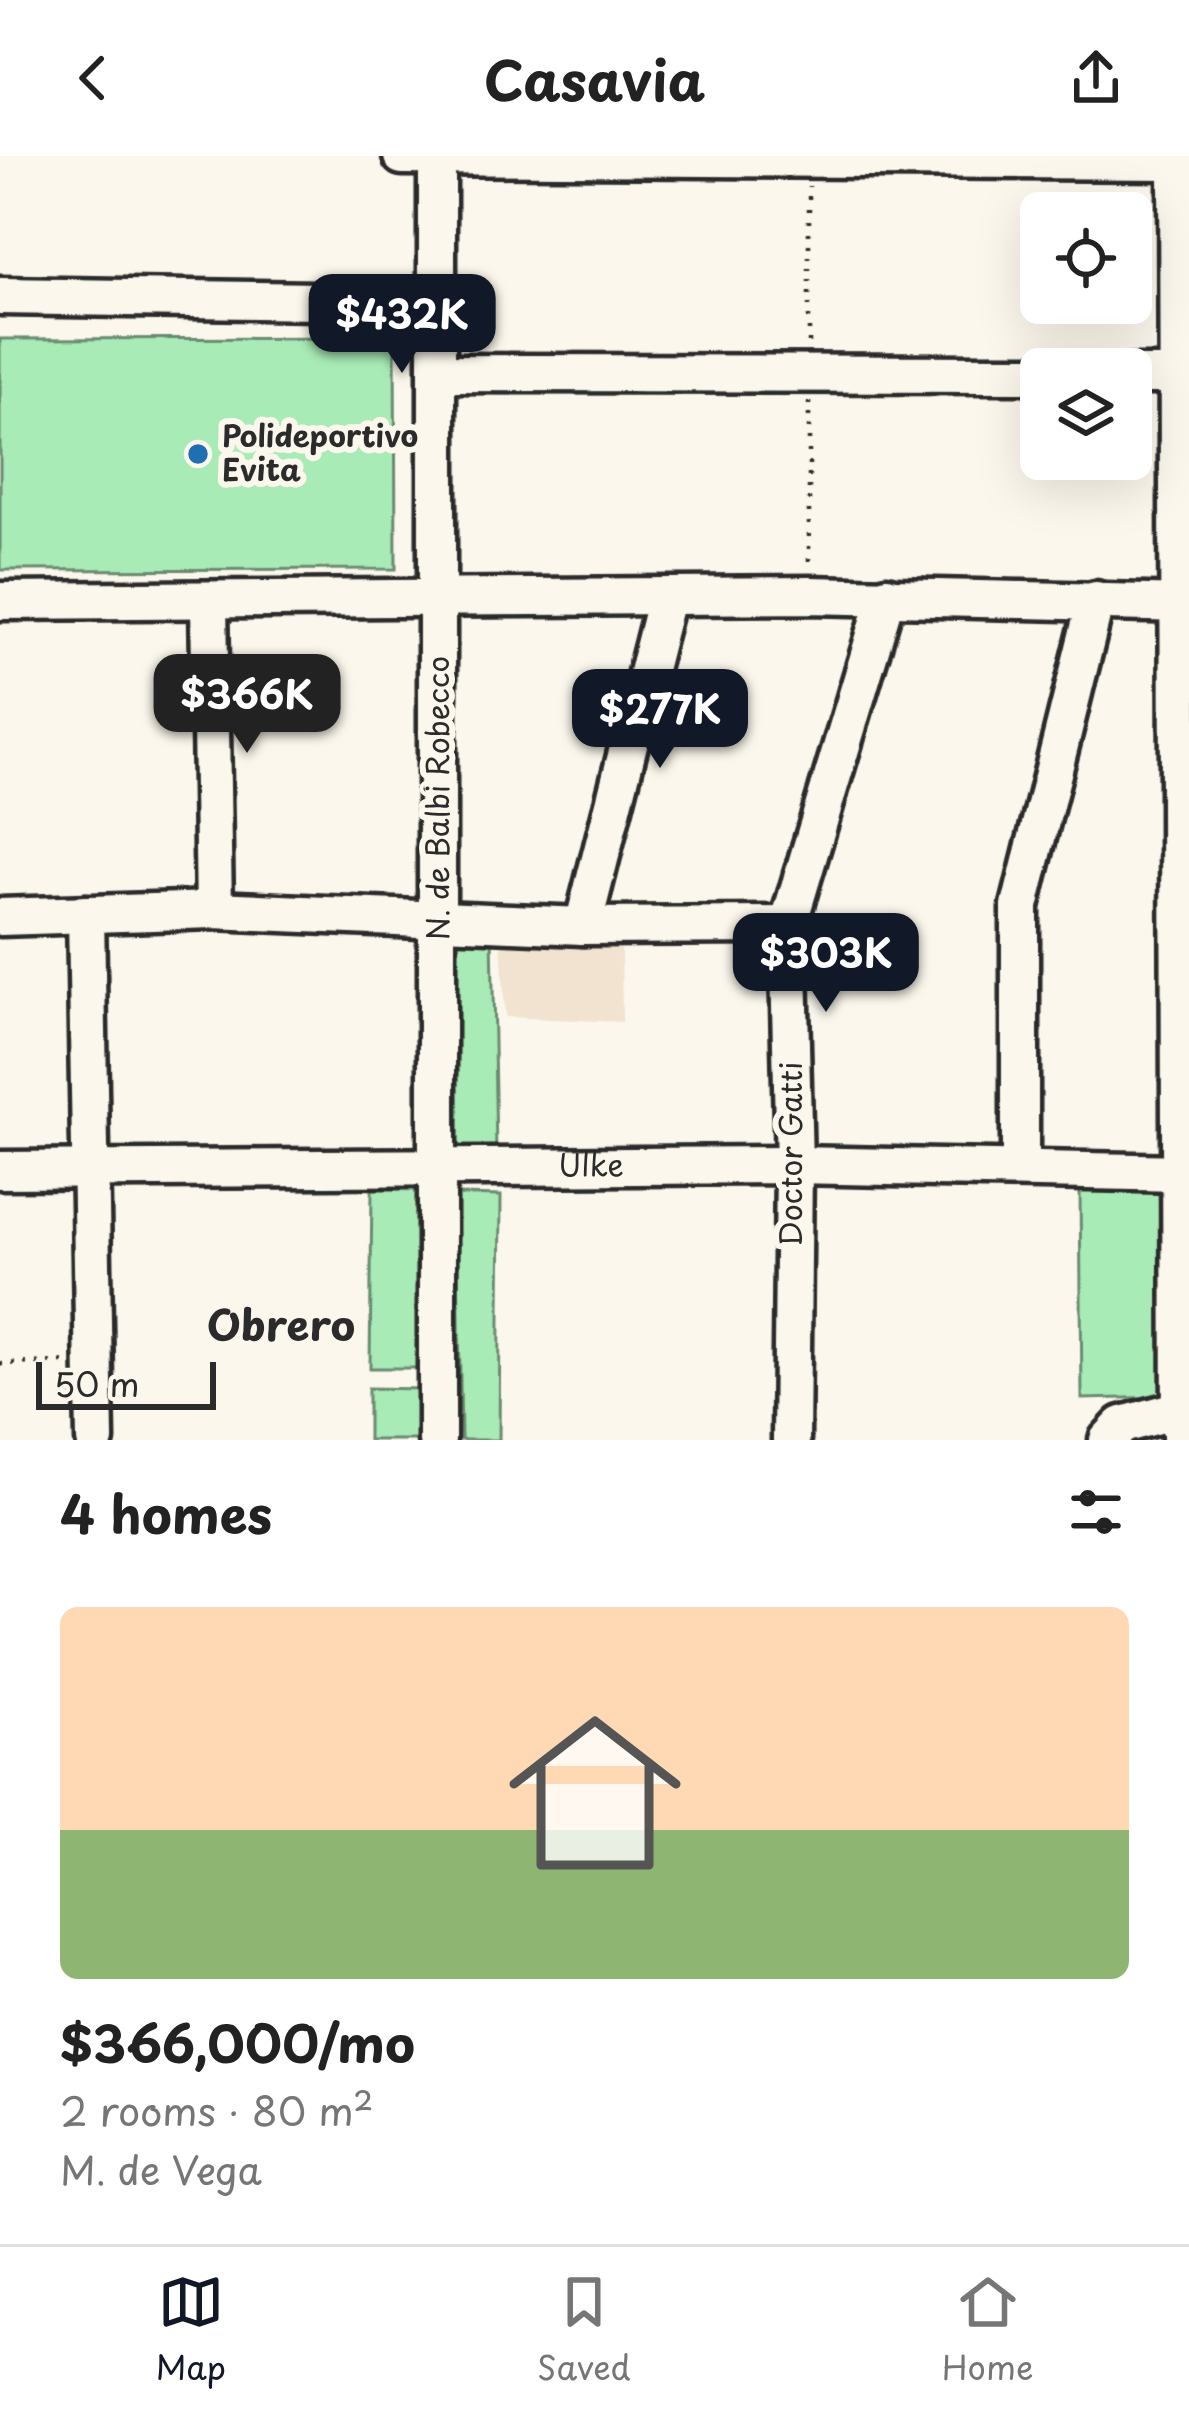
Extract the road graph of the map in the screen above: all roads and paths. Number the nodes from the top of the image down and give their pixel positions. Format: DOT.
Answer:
graph roads {
  1 [pos="402,156"];
  2 [pos="437,157"];
  3 [pos="1181,167"];
  4 [pos="0,296"];
  5 [pos="437,303"];
  6 [pos="438,373"];
  7 [pos="1020,374"];
  8 [pos="1152,375"];
  9 [pos="1179,375"];
  10 [pos="438,595"];
  11 [pos="887,595"];
  12 [pos="666,598"];
  13 [pos="1096,600"];
  14 [pos="0,601"];
  15 [pos="209,603"];
  16 [pos="1184,604"];
  17 [pos="214,910"];
  18 [pos="86,914"];
  19 [pos="0,917"];
  20 [pos="440,918"];
  21 [pos="788,925"];
  22 [pos="583,926"];
  23 [pos="1184,949"];
  24 [pos="794,1165"];
  25 [pos="441,1167"];
  26 [pos="1020,1168"];
  27 [pos="87,1169"];
  28 [pos="0,1170"];
  29 [pos="1183,1173"];
  30 [pos="1186,1347"];
  31 [pos="92,1361"];
  32 [pos="0,1364"];
  33 [pos="1181,1425"];
  34 [pos="95,1440"];
  35 [pos="437,1440"];
  36 [pos="791,1440"];
  37 [pos="1108,1440"];
  1 -- 2 [label="street"];
  2 -- 3 [label="street"];
  2 -- 5 [label="street, N. de Balbi Robecco"];
  3 -- 9 [label="street"];
  4 -- 5 [label="street"];
  5 -- 6 [label="street, N. de Balbi Robecco"];
  6 -- 7 [label="street"];
  6 -- 10 [label="street, N. de Balbi Robecco"];
  8 -- 9 [label="street"];
  9 -- 16 [label="street"];
  10 -- 12 [label="street"];
  10 -- 15 [label="street"];
  10 -- 20 [label="street, N. de Balbi Robecco"];
  11 -- 12 [label="street"];
  11 -- 13 [label="street"];
  11 -- 21 [label="street, Doctor Gatti"];
  12 -- 22 [label="street"];
  13 -- 16 [label="street"];
  13 -- 26 [label="street"];
  14 -- 15 [label="street"];
  15 -- 17 [label="street"];
  16 -- 23 [label="street"];
  17 -- 18 [label="street"];
  17 -- 20 [label="street"];
  18 -- 19 [label="street"];
  18 -- 27 [label="street"];
  20 -- 22 [label="street"];
  20 -- 25 [label="street, N. de Balbi Robecco"];
  21 -- 22 [label="street"];
  21 -- 24 [label="street, Doctor Gatti"];
  23 -- 29 [label="street"];
  24 -- 25 [label="street, Ulke"];
  24 -- 26 [label="street, Ulke"];
  24 -- 36 [label="street, Doctor Gatti"];
  25 -- 27 [label="street, Ulke"];
  25 -- 35 [label="street, N. de Balbi Robecco"];
  26 -- 29 [label="street, Ulke"];
  27 -- 28 [label="street, Ulke"];
  27 -- 31 [label="street"];
  29 -- 30 [label="street"];
  30 -- 33 [label="street"];
  31 -- 32 [label="path"];
  31 -- 34 [label="street"];
  33 -- 37 [label="street"];
}
